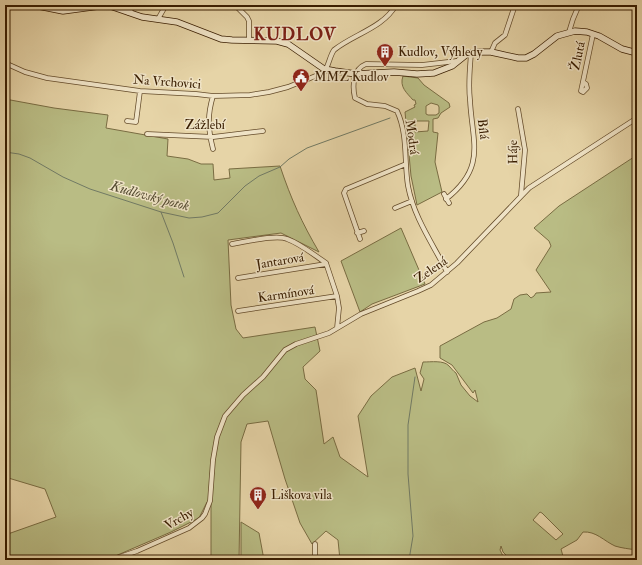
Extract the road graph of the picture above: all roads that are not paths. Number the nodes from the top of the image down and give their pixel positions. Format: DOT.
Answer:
graph roads {
  1 [pos="33,5"];
  2 [pos="132,5"];
  3 [pos="166,5"];
  4 [pos="235,5"];
  5 [pos="396,5"];
  6 [pos="515,5"];
  7 [pos="579,5"];
  8 [pos="90,6"];
  9 [pos="57,8"];
  10 [pos="129,13"];
  11 [pos="158,19"];
  12 [pos="569,32"];
  13 [pos="593,34"];
  14 [pos="249,40"];
  15 [pos="491,52"];
  16 [pos="471,53"];
  17 [pos="637,54"];
  18 [pos="458,61"];
  19 [pos="5,63"];
  20 [pos="326,69"];
  21 [pos="356,74"];
  22 [pos="583,82"];
  23 [pos="140,91"];
  24 [pos="213,96"];
  25 [pos="518,108"];
  26 [pos="637,118"];
  27 [pos="127,121"];
  28 [pos="263,131"];
  29 [pos="148,134"];
  30 [pos="210,136"];
  31 [pos="213,149"];
  32 [pos="406,164"];
  33 [pos="521,196"];
  34 [pos="412,201"];
  35 [pos="449,203"];
  36 [pos="395,208"];
  37 [pos="364,230"];
  38 [pos="357,232"];
  39 [pos="360,239"];
  40 [pos="232,244"];
  41 [pos="326,264"];
  42 [pos="447,272"];
  43 [pos="238,278"];
  44 [pos="337,296"];
  45 [pos="238,311"];
  46 [pos="337,328"];
  47 [pos="225,416"];
  48 [pos="315,544"];
  49 [pos="111,560"];
  50 [pos="315,560"];
  1 -- 9 [label="street"];
  2 -- 10 [label="street"];
  3 -- 11 [label="street"];
  4 -- 14 [label="street"];
  5 -- 20 [label="street"];
  6 -- 15 [label="street"];
  7 -- 12 [label="street"];
  8 -- 9 [label="street"];
  8 -- 10 [label="street"];
  10 -- 11 [label="street"];
  11 -- 14 [label="street"];
  12 -- 13 [label="street"];
  12 -- 15 [label="street"];
  13 -- 17 [label="street"];
  13 -- 22 [label="street, Žlutá"];
  14 -- 20 [label="street"];
  15 -- 16 [label="street"];
  16 -- 18 [label="street"];
  16 -- 35 [label="street, Bílá"];
  18 -- 21 [label="street"];
  18 -- 21 [label="street"];
  19 -- 23 [label="street, Na Vrchovici"];
  20 -- 21 [label="street"];
  20 -- 24 [label="street, Na Vrchovici"];
  21 -- 32 [label="street, Modrá"];
  23 -- 24 [label="street, Na Vrchovici"];
  23 -- 27 [label="street"];
  24 -- 30 [label="street"];
  25 -- 33 [label="street, Háje"];
  26 -- 33 [label="street, Zelená"];
  28 -- 30 [label="street, Zážlebí"];
  29 -- 30 [label="street, Zážlebí"];
  30 -- 31 [label="street"];
  32 -- 34 [label="street, Modrá"];
  32 -- 38 [label="street, Modrá"];
  33 -- 42 [label="street, Zelená"];
  34 -- 36 [label="street"];
  34 -- 42 [label="street, Modrá"];
  37 -- 38 [label="street"];
  38 -- 39 [label="street, Modrá"];
  40 -- 41 [label="street"];
  41 -- 43 [label="street, Jantarová"];
  41 -- 44 [label="street"];
  42 -- 46 [label="street, Zelená"];
  44 -- 45 [label="street, Karmínová"];
  44 -- 46 [label="street"];
  46 -- 47 [label="street, Zelená"];
  47 -- 49 [label="street, Vrchy"];
  48 -- 50 [label="street"];
}
